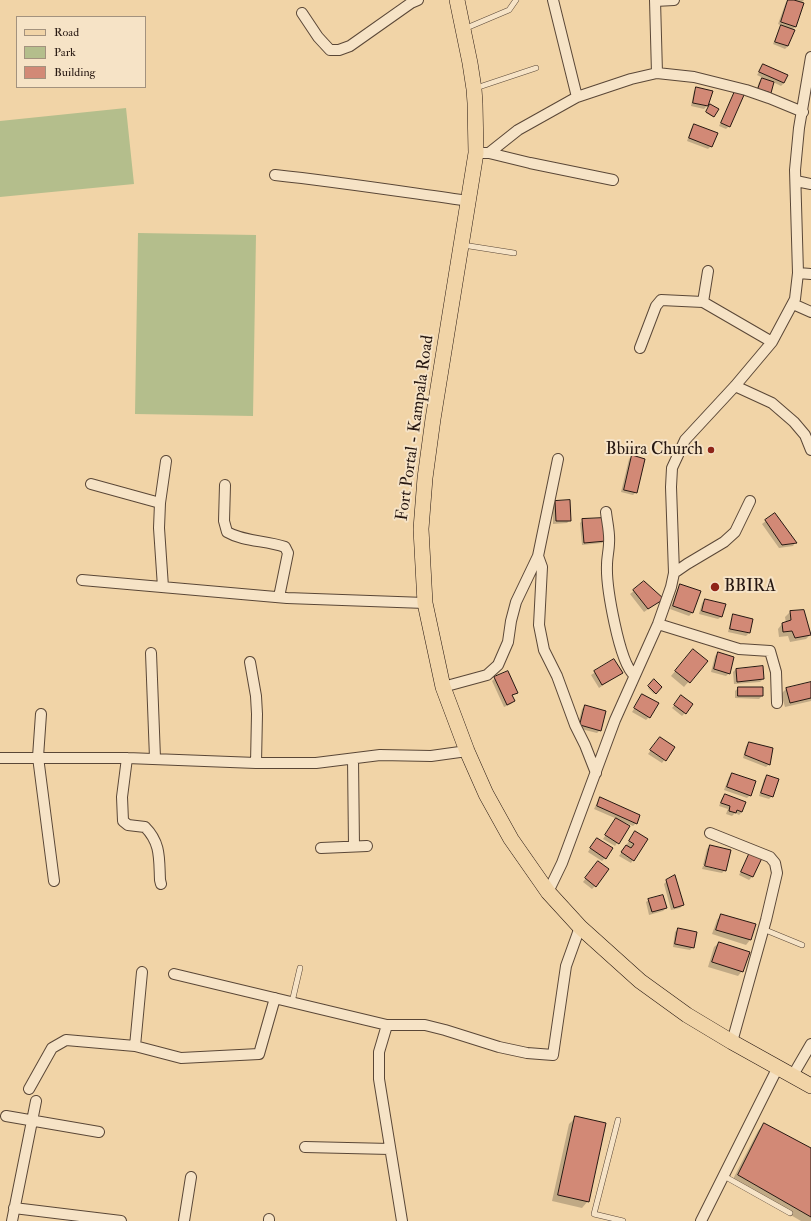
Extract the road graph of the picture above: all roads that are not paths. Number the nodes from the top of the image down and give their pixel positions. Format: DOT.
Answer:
graph roads {
  1 [pos="418,0"];
  2 [pos="457,0"];
  3 [pos="516,0"];
  4 [pos="553,0"];
  5 [pos="674,0"];
  6 [pos="655,1"];
  7 [pos="302,12"];
  8 [pos="463,30"];
  9 [pos="811,57"];
  10 [pos="536,68"];
  11 [pos="657,73"];
  12 [pos="474,89"];
  13 [pos="577,97"];
  14 [pos="803,112"];
  15 [pos="483,153"];
  16 [pos="275,175"];
  17 [pos="613,180"];
  18 [pos="796,180"];
  19 [pos="811,184"];
  20 [pos="469,201"];
  21 [pos="462,245"];
  22 [pos="514,253"];
  23 [pos="708,271"];
  24 [pos="798,273"];
  25 [pos="811,274"];
  26 [pos="703,302"];
  27 [pos="793,304"];
  28 [pos="811,312"];
  29 [pos="772,342"];
  30 [pos="640,348"];
  31 [pos="735,386"];
  32 [pos="811,450"];
  33 [pos="558,459"];
  34 [pos="166,461"];
  35 [pos="91,484"];
  36 [pos="225,485"];
  37 [pos="750,501"];
  38 [pos="160,503"];
  39 [pos="606,512"];
  40 [pos="538,556"];
  41 [pos="674,573"];
  42 [pos="82,580"];
  43 [pos="163,587"];
  44 [pos="279,597"];
  45 [pos="425,603"];
  46 [pos="658,624"];
  47 [pos="151,653"];
  48 [pos="250,662"];
  49 [pos="634,675"];
  50 [pos="443,687"];
  51 [pos="777,703"];
  52 [pos="41,714"];
  53 [pos="467,751"];
  54 [pos="38,757"];
  55 [pos="0,758"];
  56 [pos="127,758"];
  57 [pos="155,758"];
  58 [pos="353,758"];
  59 [pos="256,763"];
  60 [pos="596,773"];
  61 [pos="710,833"];
  62 [pos="354,846"];
  63 [pos="367,846"];
  64 [pos="320,848"];
  65 [pos="54,881"];
  66 [pos="161,884"];
  67 [pos="548,892"];
  68 [pos="580,927"];
  69 [pos="763,929"];
  70 [pos="802,945"];
  71 [pos="300,968"];
  72 [pos="142,972"];
  73 [pos="174,974"];
  74 [pos="275,998"];
  75 [pos="292,1002"];
  76 [pos="387,1025"];
  77 [pos="732,1042"];
  78 [pos="811,1044"];
  79 [pos="135,1046"];
  80 [pos="778,1067"];
  81 [pos="793,1075"];
  82 [pos="811,1086"];
  83 [pos="29,1089"];
  84 [pos="36,1101"];
  85 [pos="6,1116"];
  86 [pos="618,1120"];
  87 [pos="32,1121"];
  88 [pos="99,1132"];
  89 [pos="305,1147"];
  90 [pos="390,1149"];
  91 [pos="191,1176"];
  92 [pos="724,1176"];
  93 [pos="14,1208"];
  94 [pos="790,1213"];
  95 [pos="12,1221"];
  96 [pos="120,1221"];
  97 [pos="184,1221"];
  98 [pos="402,1221"];
  99 [pos="623,1221"];
  100 [pos="701,1221"];
  1 -- 7 [label="street"];
  2 -- 8 [label="main road, Fort Portal - Kampala Road"];
  3 -- 8 [label="lane"];
  4 -- 13 [label="street"];
  5 -- 6 [label="street"];
  6 -- 11 [label="street"];
  8 -- 12 [label="main road, Fort Portal - Kampala Road"];
  9 -- 14 [label="street"];
  10 -- 12 [label="lane"];
  11 -- 13 [label="street"];
  11 -- 14 [label="street"];
  12 -- 15 [label="main road, Fort Portal - Kampala Road"];
  13 -- 15 [label="street"];
  14 -- 18 [label="street"];
  15 -- 17 [label="street"];
  15 -- 20 [label="main road, Fort Portal - Kampala Road"];
  16 -- 20 [label="street"];
  18 -- 19 [label="street"];
  18 -- 24 [label="street"];
  20 -- 21 [label="main road, Fort Portal - Kampala Road"];
  21 -- 22 [label="lane"];
  21 -- 45 [label="main road, Fort Portal - Kampala Road"];
  23 -- 26 [label="street"];
  24 -- 25 [label="street"];
  24 -- 27 [label="street"];
  26 -- 29 [label="street"];
  26 -- 30 [label="street"];
  27 -- 28 [label="street"];
  27 -- 29 [label="street"];
  29 -- 31 [label="street"];
  31 -- 32 [label="street"];
  31 -- 41 [label="street"];
  33 -- 40 [label="street"];
  34 -- 38 [label="street"];
  35 -- 38 [label="street"];
  36 -- 44 [label="street"];
  37 -- 41 [label="street"];
  38 -- 43 [label="street"];
  39 -- 49 [label="street"];
  40 -- 50 [label="street"];
  40 -- 60 [label="street"];
  41 -- 46 [label="street"];
  42 -- 43 [label="street"];
  43 -- 44 [label="street"];
  44 -- 45 [label="street"];
  45 -- 50 [label="main road, Fort Portal - Kampala Road"];
  46 -- 49 [label="street"];
  46 -- 51 [label="street"];
  47 -- 57 [label="street"];
  48 -- 59 [label="street"];
  49 -- 60 [label="street"];
  50 -- 53 [label="main road, Fort Portal - Kampala Road"];
  52 -- 54 [label="street"];
  53 -- 58 [label="street"];
  53 -- 67 [label="main road, Fort Portal - Kampala Road"];
  54 -- 55 [label="street"];
  54 -- 56 [label="street"];
  54 -- 65 [label="street"];
  56 -- 57 [label="street"];
  56 -- 66 [label="street"];
  57 -- 59 [label="street"];
  58 -- 59 [label="street"];
  58 -- 62 [label="street"];
  60 -- 67 [label="street"];
  61 -- 69 [label="street"];
  62 -- 63 [label="street"];
  62 -- 64 [label="street"];
  67 -- 68 [label="main road, Fort Portal - Kampala Road"];
  68 -- 76 [label="street"];
  68 -- 77 [label="main road, Fort Portal - Kampala Road"];
  69 -- 70 [label="lane"];
  69 -- 77 [label="street"];
  71 -- 75 [label="lane"];
  72 -- 79 [label="street"];
  73 -- 74 [label="street"];
  74 -- 75 [label="street"];
  74 -- 79 [label="street"];
  75 -- 76 [label="street"];
  76 -- 90 [label="street"];
  77 -- 80 [label="main road, Fort Portal - Kampala Road"];
  78 -- 81 [label="street"];
  79 -- 83 [label="street"];
  80 -- 81 [label="main road, Fort Portal - Kampala Road"];
  80 -- 92 [label="street"];
  81 -- 82 [label="main road, Fort Portal - Kampala Road"];
  84 -- 87 [label="street"];
  85 -- 87 [label="street"];
  86 -- 99 [label="lane"];
  87 -- 88 [label="street"];
  87 -- 93 [label="street"];
  89 -- 90 [label="street"];
  90 -- 98 [label="street"];
  91 -- 97 [label="street"];
  92 -- 94 [label="lane"];
  92 -- 100 [label="street"];
  93 -- 95 [label="street"];
  93 -- 96 [label="street"];
}
